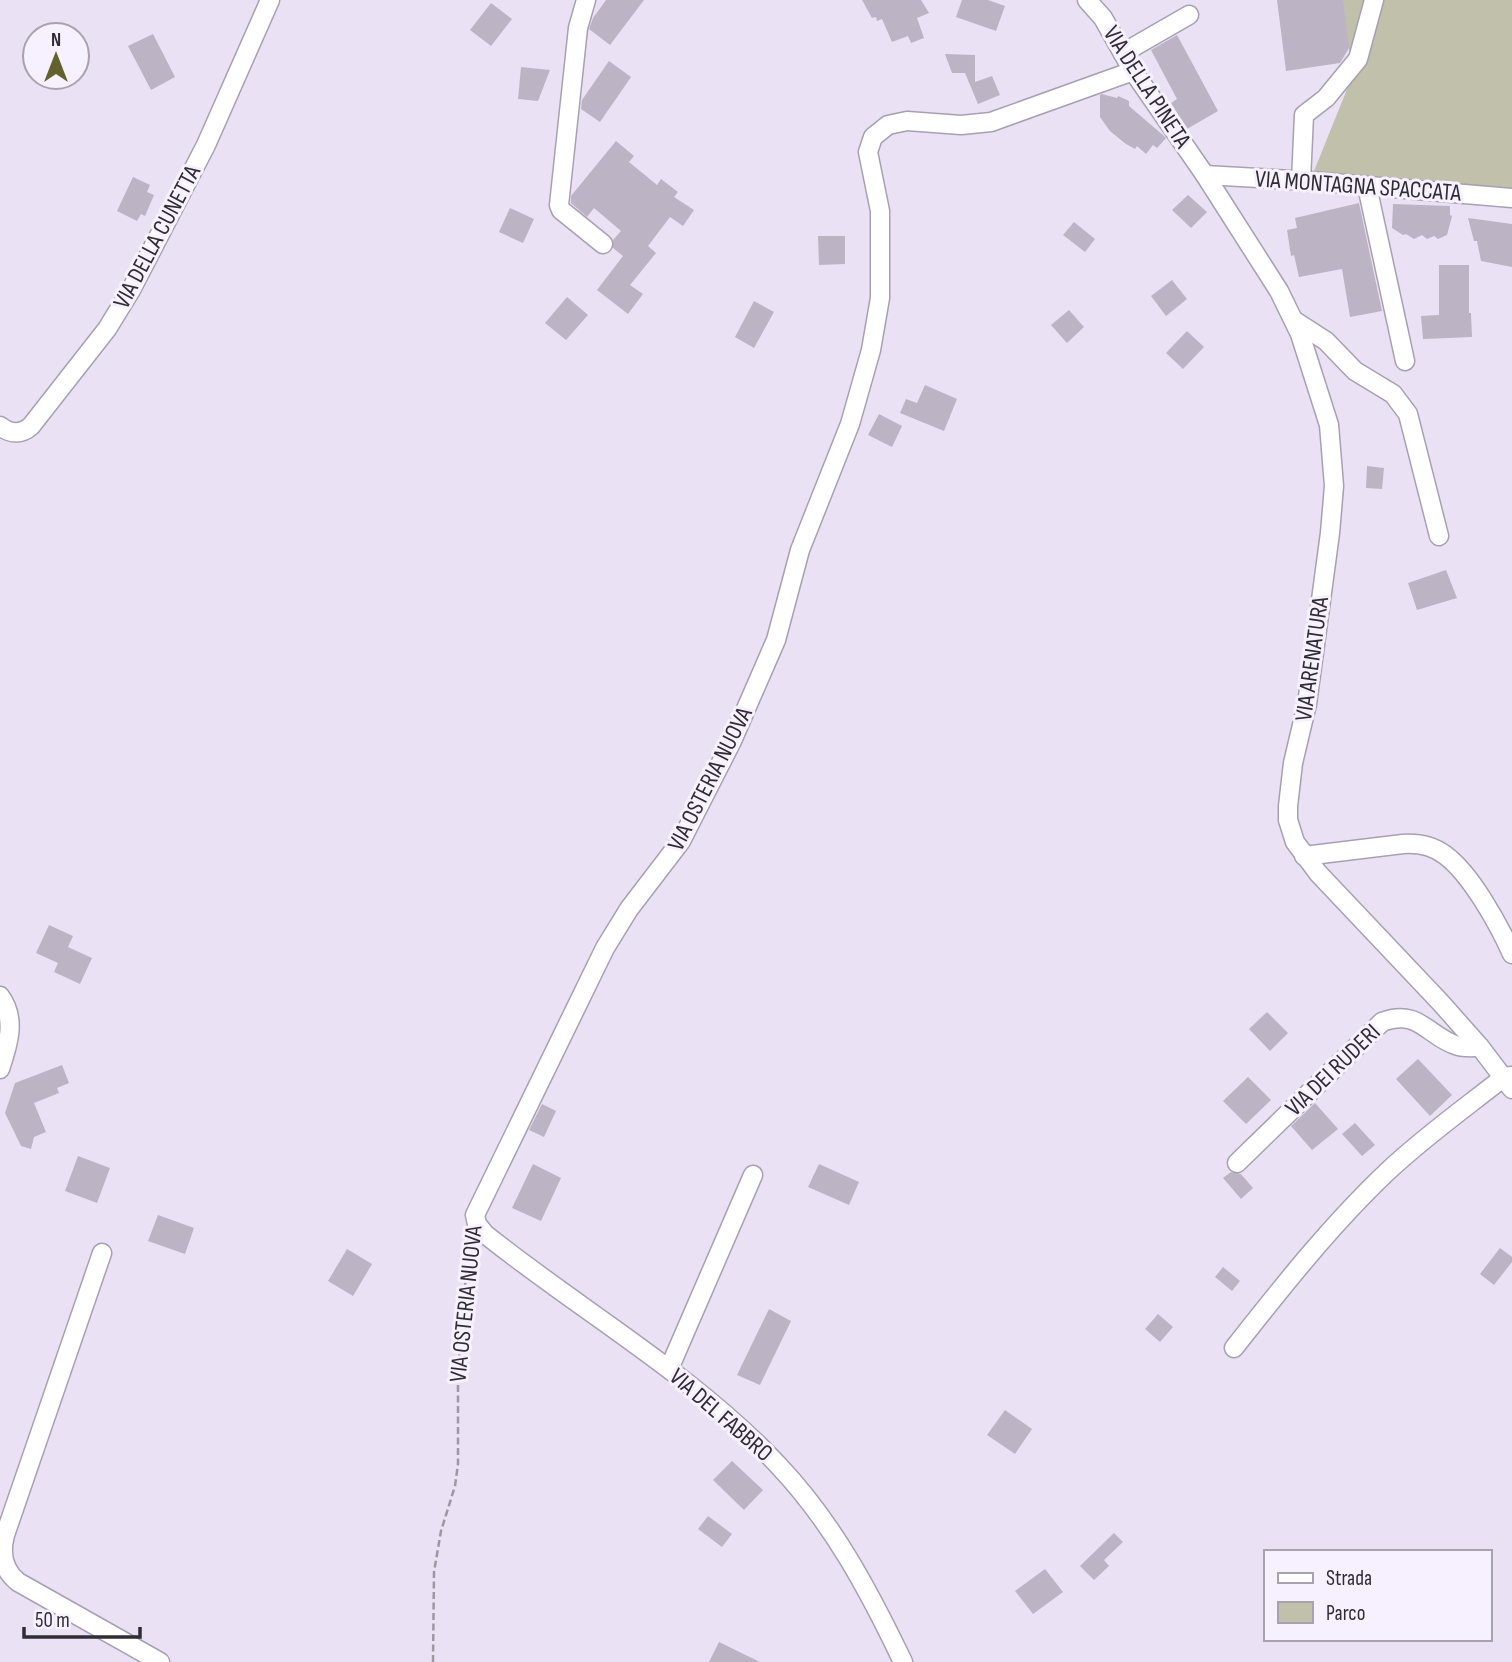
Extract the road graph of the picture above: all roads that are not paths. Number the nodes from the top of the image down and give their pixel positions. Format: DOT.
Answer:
graph roads {
  1 [pos="270,0"];
  2 [pos="586,0"];
  3 [pos="1087,0"];
  4 [pos="1374,0"];
  5 [pos="1189,15"];
  6 [pos="1123,53"];
  7 [pos="1133,71"];
  8 [pos="1205,175"];
  9 [pos="1301,181"];
  10 [pos="1367,186"];
  11 [pos="1512,198"];
  12 [pos="603,244"];
  13 [pos="1295,321"];
  14 [pos="1405,361"];
  15 [pos="0,426"];
  16 [pos="1439,536"];
  17 [pos="1304,856"];
  18 [pos="1512,954"];
  19 [pos="0,996"];
  20 [pos="1480,1047"];
  21 [pos="0,1069"];
  22 [pos="1509,1081"];
  23 [pos="1237,1163"];
  24 [pos="753,1175"];
  25 [pos="477,1224"];
  26 [pos="102,1253"];
  27 [pos="1234,1348"];
  28 [pos="669,1369"];
  29 [pos="160,1662"];
  30 [pos="903,1662"];
  1 -- 15 [label="street, VIA DELLA CUNETTA"];
  2 -- 12 [label="street"];
  3 -- 6 [label="street, VIA DELLA PINETA"];
  4 -- 9 [label="street"];
  5 -- 6 [label="street"];
  6 -- 7 [label="street, VIA DELLA PINETA"];
  7 -- 8 [label="street, VIA DELLA PINETA"];
  7 -- 25 [label="street, VIA OSTERIA NUOVA"];
  8 -- 9 [label="street, VIA MONTAGNA SPACCATA"];
  8 -- 13 [label="street, VIA ARENATURA"];
  9 -- 10 [label="street, VIA MONTAGNA SPACCATA"];
  10 -- 11 [label="street, VIA MONTAGNA SPACCATA"];
  10 -- 14 [label="street"];
  13 -- 16 [label="street"];
  13 -- 17 [label="street, VIA ARENATURA"];
  17 -- 18 [label="street"];
  17 -- 20 [label="street, VIA ARENATURA"];
  19 -- 21 [label="street"];
  20 -- 22 [label="street, VIA ARENATURA"];
  20 -- 23 [label="street, VIA DEI RUDERI"];
  22 -- 27 [label="street"];
  24 -- 28 [label="street"];
  25 -- 28 [label="street, VIA DEL FABBRO"];
  26 -- 29 [label="street"];
  28 -- 30 [label="street, VIA DEL FABBRO"];
}
